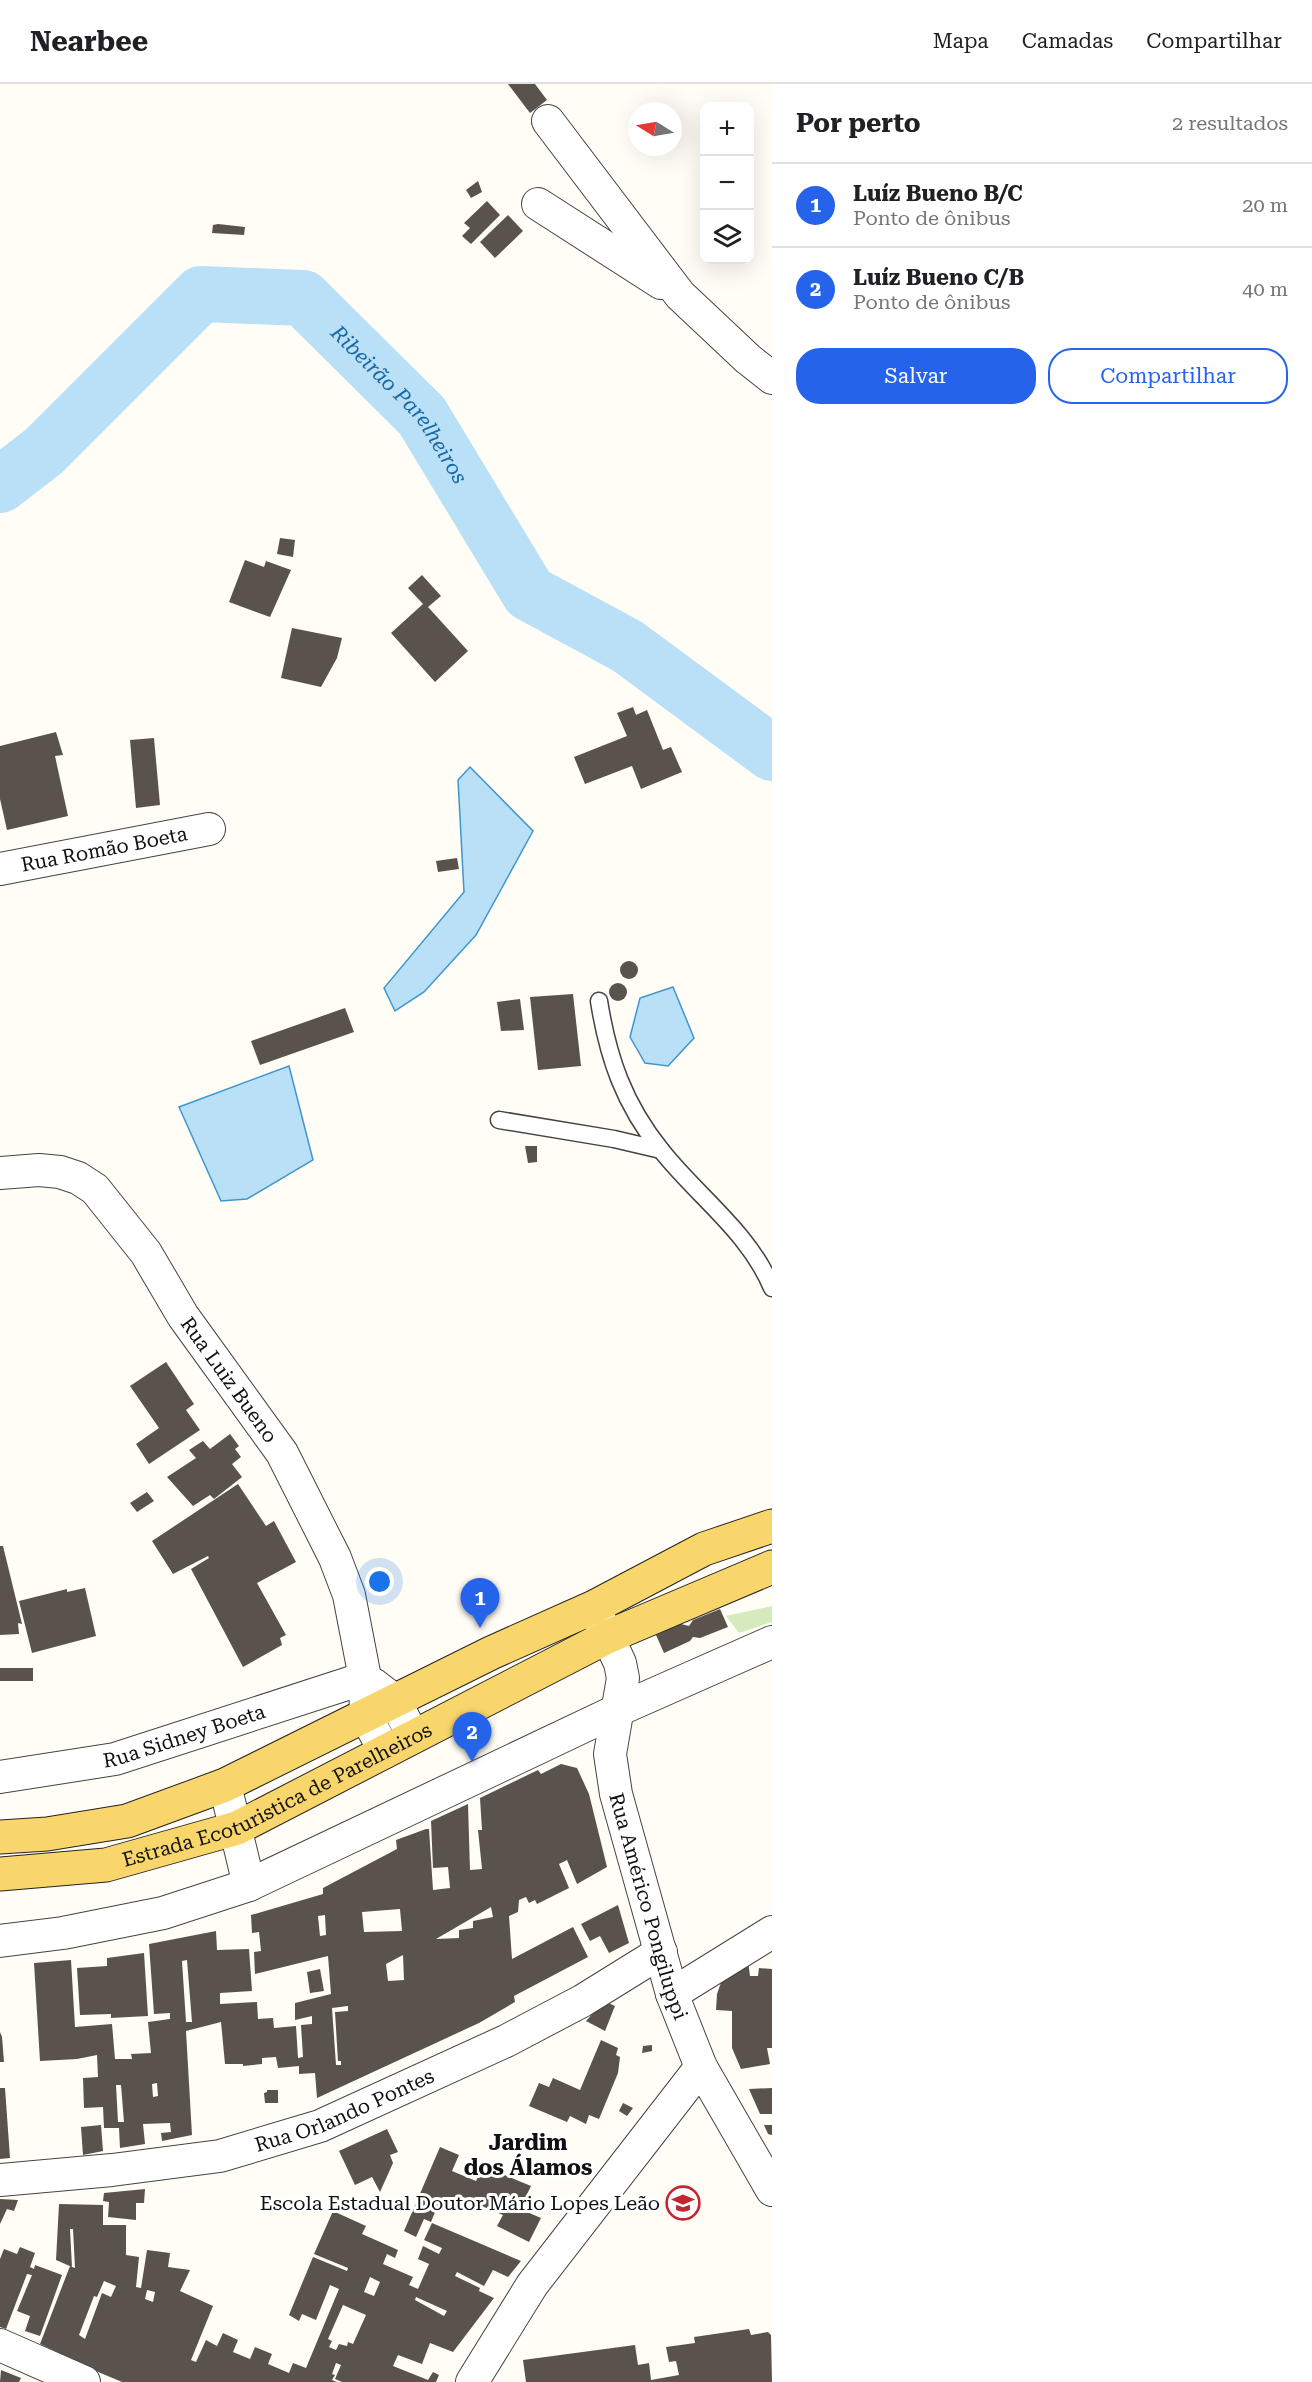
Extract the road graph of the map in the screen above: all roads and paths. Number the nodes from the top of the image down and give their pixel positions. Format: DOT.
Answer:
graph roads {
  1 [pos="548,121"];
  2 [pos="538,204"];
  3 [pos="680,295"];
  4 [pos="772,378"];
  5 [pos="209,830"];
  6 [pos="0,869"];
  7 [pos="599,1001"];
  8 [pos="499,1120"];
  9 [pos="661,1150"];
  10 [pos="0,1173"];
  11 [pos="772,1288"];
  12 [pos="772,1526"];
  13 [pos="772,1567"];
  14 [pos="594,1607"];
  15 [pos="608,1637"];
  16 [pos="772,1642"];
  17 [pos="365,1678"];
  18 [pos="395,1701"];
  19 [pos="618,1710"];
  20 [pos="366,1716"];
  21 [pos="399,1744"];
  22 [pos="0,1778"];
  23 [pos="225,1785"];
  24 [pos="237,1827"];
  25 [pos="0,1837"];
  26 [pos="0,1874"];
  27 [pos="249,1885"];
  28 [pos="772,1932"];
  29 [pos="0,1941"];
  30 [pos="661,1952"];
  31 [pos="672,1994"];
  32 [pos="701,2067"];
  33 [pos="0,2180"];
  34 [pos="772,2190"];
  35 [pos="0,2345"];
  36 [pos="84,2382"];
  37 [pos="472,2382"];
  1 -- 3 [label="street"];
  2 -- 3 [label="street"];
  3 -- 4 [label="street"];
  5 -- 6 [label="street, Rua Romão Boeta"];
  7 -- 9 [label="lane"];
  8 -- 9 [label="lane"];
  9 -- 11 [label="lane"];
  10 -- 17 [label="street, Rua Luiz Bueno"];
  12 -- 14 [label="main road, Estrada Ecoturistica de Parelheiros"];
  13 -- 15 [label="main road, Estrada Ecoturistica de Parelheiros"];
  14 -- 15 [label="street, Rua Américo Pongiluppi"];
  14 -- 18 [label="main road, Estrada Ecoturistica de Parelheiros"];
  15 -- 19 [label="street, Rua Américo Pongiluppi"];
  15 -- 21 [label="main road, Estrada Ecoturistica de Parelheiros"];
  16 -- 19 [label="street"];
  17 -- 18 [label="street"];
  17 -- 20 [label="street"];
  17 -- 22 [label="street, Rua Sidney Boeta"];
  18 -- 20 [label="main road, Estrada Ecoturistica de Parelheiros"];
  18 -- 21 [label="street"];
  19 -- 27 [label="street"];
  19 -- 30 [label="street, Rua Américo Pongiluppi"];
  20 -- 21 [label="street"];
  20 -- 23 [label="main road, Estrada Ecoturistica de Parelheiros"];
  21 -- 24 [label="main road, Estrada Ecoturistica de Parelheiros"];
  23 -- 24 [label="street"];
  23 -- 25 [label="main road, Estrada Ecoturistica de Parelheiros"];
  24 -- 26 [label="main road, Estrada Ecoturistica de Parelheiros"];
  24 -- 27 [label="street"];
  27 -- 29 [label="street"];
  28 -- 31 [label="street"];
  30 -- 31 [label="street, Rua Américo Pongiluppi"];
  30 -- 33 [label="street, Rua Orlando Pontes"];
  31 -- 32 [label="street, Rua Américo Pongiluppi"];
  32 -- 34 [label="street, Rua Américo Pongiluppi"];
  32 -- 37 [label="street"];
  35 -- 36 [label="street"];
}
